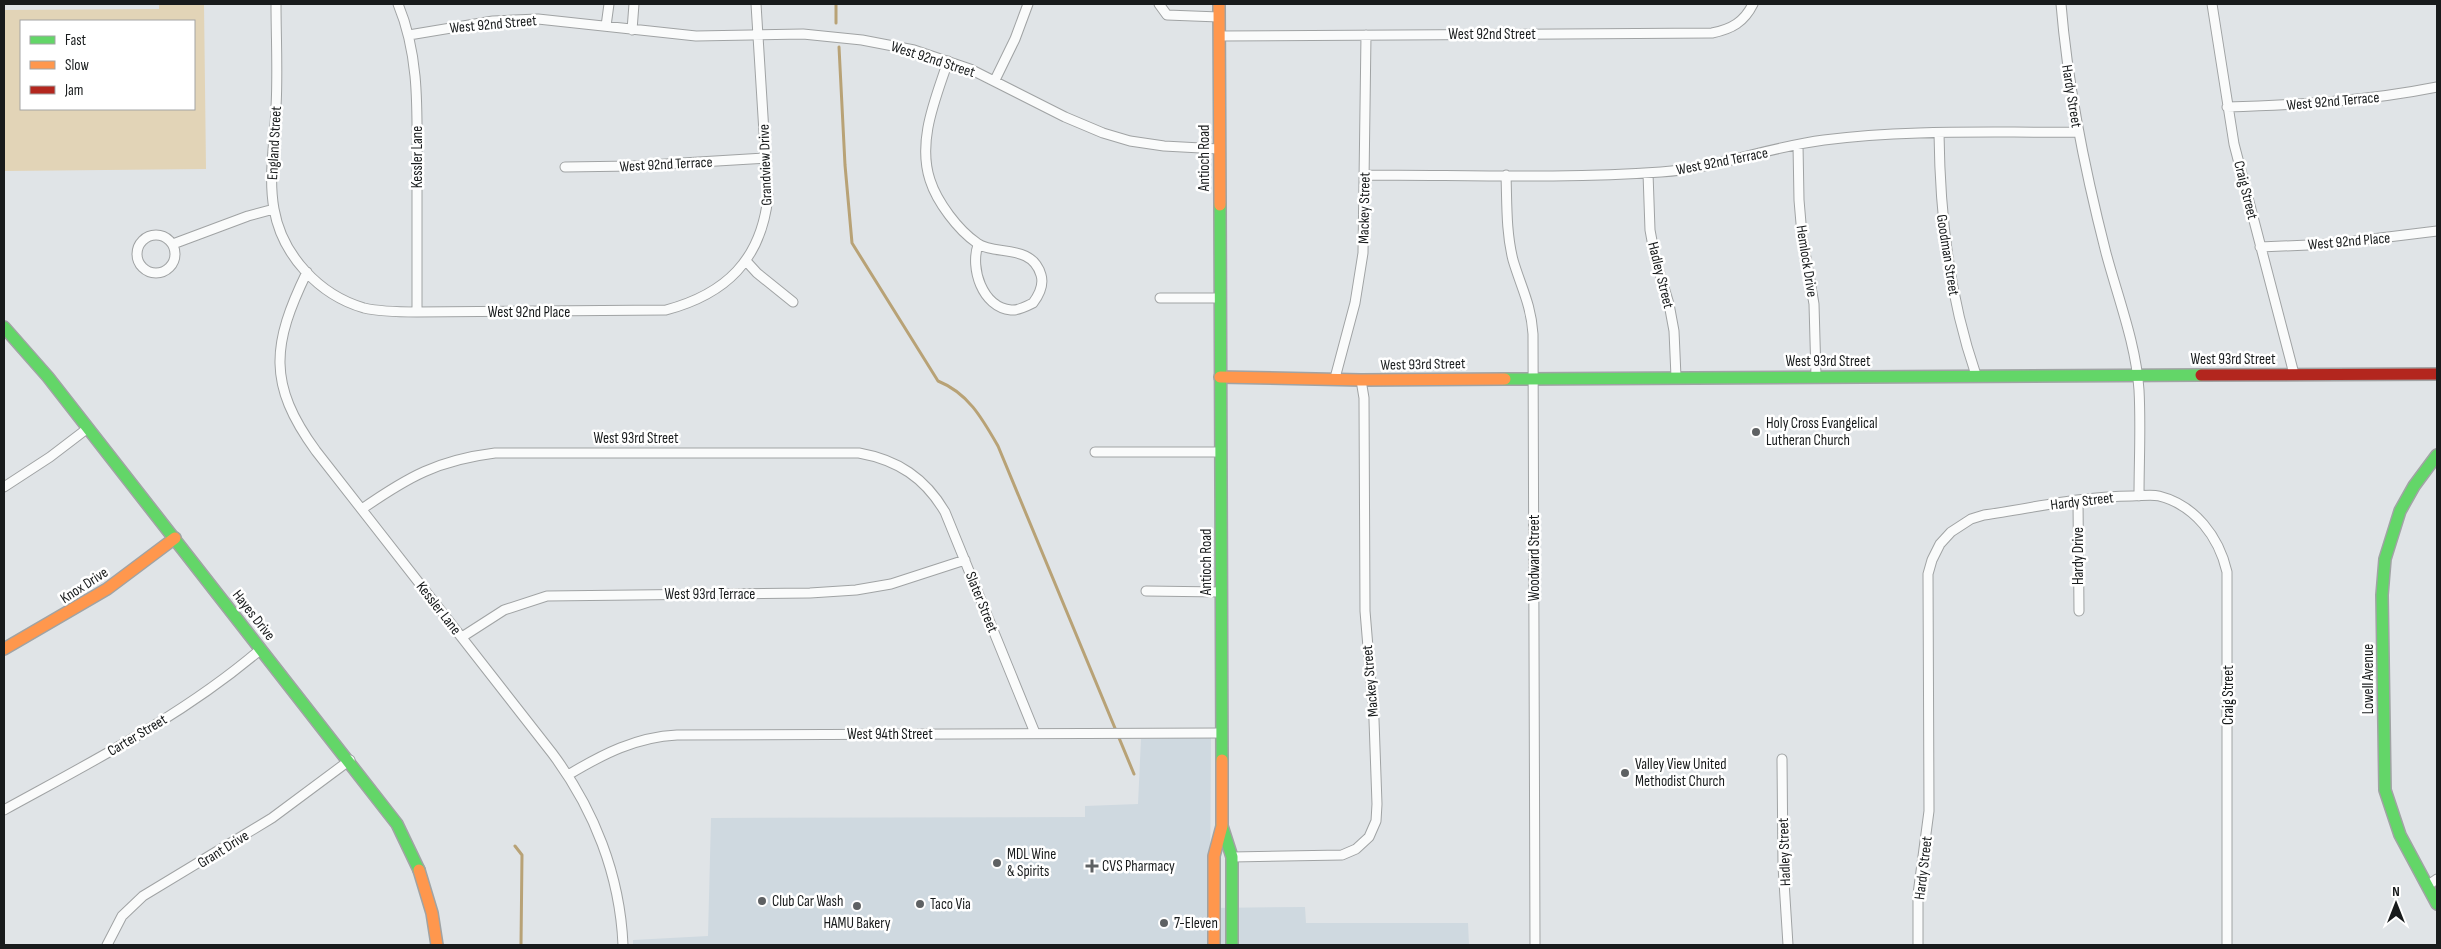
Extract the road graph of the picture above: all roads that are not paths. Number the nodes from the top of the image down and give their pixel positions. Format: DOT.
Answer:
graph roads {
  1 [pos="276,4"];
  2 [pos="398,4"];
  3 [pos="609,4"];
  4 [pos="634,4"];
  5 [pos="756,4"];
  6 [pos="1028,4"];
  7 [pos="1158,4"];
  8 [pos="1219,4"];
  9 [pos="1753,4"];
  10 [pos="2061,4"];
  11 [pos="2212,4"];
  12 [pos="1219,17"];
  13 [pos="606,26"];
  14 [pos="632,30"];
  15 [pos="409,35"];
  16 [pos="757,35"];
  17 [pos="1366,35"];
  18 [pos="1220,36"];
  19 [pos="948,61"];
  20 [pos="995,80"];
  21 [pos="2437,87"];
  22 [pos="2227,106"];
  23 [pos="2078,132"];
  24 [pos="1939,133"];
  25 [pos="1798,145"];
  26 [pos="1219,149"];
  27 [pos="766,158"];
  28 [pos="565,167"];
  29 [pos="1648,173"];
  30 [pos="1506,175"];
  31 [pos="1366,176"];
  32 [pos="274,209"];
  33 [pos="2437,231"];
  34 [pos="173,244"];
  35 [pos="978,245"];
  36 [pos="2260,247"];
  37 [pos="747,262"];
  38 [pos="307,272"];
  39 [pos="1160,298"];
  40 [pos="1218,298"];
  41 [pos="794,302"];
  42 [pos="418,312"];
  43 [pos="4,326"];
  44 [pos="2294,374"];
  45 [pos="2437,374"];
  46 [pos="1976,375"];
  47 [pos="2136,375"];
  48 [pos="1816,376"];
  49 [pos="1676,377"];
  50 [pos="1220,378"];
  51 [pos="1335,378"];
  52 [pos="1533,378"];
  53 [pos="1361,380"];
  54 [pos="88,428"];
  55 [pos="1094,452"];
  56 [pos="1220,452"];
  57 [pos="2437,455"];
  58 [pos="918,478"];
  59 [pos="4,487"];
  60 [pos="2139,496"];
  61 [pos="2078,501"];
  62 [pos="362,509"];
  63 [pos="175,538"];
  64 [pos="964,560"];
  65 [pos="1146,591"];
  66 [pos="1221,592"];
  67 [pos="2079,611"];
  68 [pos="462,637"];
  69 [pos="4,649"];
  70 [pos="261,649"];
  71 [pos="1035,733"];
  72 [pos="1222,733"];
  73 [pos="1782,759"];
  74 [pos="350,760"];
  75 [pos="568,775"];
  76 [pos="4,810"];
  77 [pos="1222,826"];
  78 [pos="1232,857"];
  79 [pos="2437,879"];
  80 [pos="2427,886"];
  81 [pos="2437,904"];
  82 [pos="107,945"];
  83 [pos="436,945"];
  84 [pos="623,945"];
  85 [pos="1214,945"];
  86 [pos="1232,945"];
  87 [pos="1535,945"];
  88 [pos="1788,945"];
  89 [pos="1918,945"];
  90 [pos="2227,945"];
  1 -- 32 [label="street, England Street"];
  2 -- 15 [label="street, Kessler Lane"];
  3 -- 13 [label="street"];
  4 -- 14 [label="street"];
  5 -- 16 [label="street, Grandview Drive"];
  6 -- 20 [label="street"];
  7 -- 12 [label="street"];
  8 -- 12 [label="street, Antioch Road"];
  9 -- 17 [label="street, West 92nd Street"];
  10 -- 23 [label="street, Hardy Street"];
  11 -- 22 [label="street, Craig Street"];
  12 -- 18 [label="street, Antioch Road"];
  13 -- 14 [label="street, West 92nd Street"];
  13 -- 15 [label="street, West 92nd Street"];
  14 -- 16 [label="street, West 92nd Street"];
  15 -- 42 [label="street, Kessler Lane"];
  16 -- 19 [label="street, West 92nd Street"];
  16 -- 27 [label="street, Grandview Drive"];
  17 -- 18 [label="street, West 92nd Street"];
  17 -- 31 [label="street, Mackey Street"];
  18 -- 26 [label="street, Antioch Road"];
  19 -- 20 [label="street, West 92nd Street"];
  19 -- 35 [label="street"];
  20 -- 26 [label="street, West 92nd Street"];
  21 -- 22 [label="street, West 92nd Terrace"];
  22 -- 36 [label="street, Craig Street"];
  23 -- 24 [label="street, West 92nd Terrace"];
  23 -- 47 [label="street, Hardy Street"];
  24 -- 25 [label="street, West 92nd Terrace"];
  24 -- 46 [label="street, Goodman Street"];
  25 -- 29 [label="street, West 92nd Terrace"];
  25 -- 48 [label="street, Hemlock Drive"];
  26 -- 40 [label="street, Antioch Road"];
  27 -- 28 [label="street, West 92nd Terrace"];
  27 -- 37 [label="street, Grandview Drive"];
  29 -- 30 [label="street, West 92nd Terrace"];
  29 -- 49 [label="street, Hadley Street"];
  30 -- 31 [label="street, West 92nd Terrace"];
  30 -- 52 [label="street, Woodward Street"];
  31 -- 51 [label="street, Mackey Street"];
  32 -- 34 [label="street"];
  32 -- 38 [label="street, England Street"];
  33 -- 36 [label="street, West 92nd Place"];
  34 -- 34 [label="street"];
  35 -- 35 [label="street"];
  36 -- 44 [label="street, Craig Street"];
  37 -- 41 [label="street"];
  37 -- 42 [label="street, West 92nd Place"];
  38 -- 42 [label="street, West 92nd Place"];
  38 -- 62 [label="street, Kessler Lane"];
  39 -- 40 [label="street"];
  40 -- 50 [label="street, Antioch Road"];
  43 -- 54 [label="street, Hayes Drive"];
  44 -- 45 [label="street, West 93rd Street"];
  44 -- 47 [label="street, West 93rd Street"];
  46 -- 47 [label="street, West 93rd Street"];
  46 -- 48 [label="street, West 93rd Street"];
  47 -- 60 [label="street, Hardy Street"];
  48 -- 49 [label="street, West 93rd Street"];
  49 -- 52 [label="street, West 93rd Street"];
  50 -- 51 [label="street, West 93rd Street"];
  50 -- 56 [label="street, Antioch Road"];
  51 -- 53 [label="street, West 93rd Street"];
  52 -- 53 [label="street, West 93rd Street"];
  52 -- 87 [label="street, Woodward Street"];
  53 -- 78 [label="street, Mackey Street"];
  54 -- 59 [label="street"];
  54 -- 63 [label="street, Hayes Drive"];
  55 -- 56 [label="street"];
  56 -- 66 [label="street, Antioch Road"];
  57 -- 80 [label="street, Lowell Avenue"];
  58 -- 62 [label="street, West 93rd Street"];
  58 -- 64 [label="street, Slater Street"];
  60 -- 61 [label="street, Hardy Street"];
  60 -- 90 [label="street, Craig Street"];
  61 -- 67 [label="street, Hardy Drive"];
  61 -- 89 [label="street, Hardy Street"];
  62 -- 68 [label="street, Kessler Lane"];
  63 -- 69 [label="street, Knox Drive"];
  63 -- 70 [label="street, Hayes Drive"];
  64 -- 68 [label="street, West 93rd Terrace"];
  64 -- 71 [label="street, Slater Street"];
  65 -- 66 [label="street"];
  66 -- 72 [label="street, Antioch Road"];
  68 -- 75 [label="street, Kessler Lane"];
  70 -- 74 [label="street, Hayes Drive"];
  70 -- 76 [label="street, Carter Street"];
  71 -- 72 [label="street, West 94th Street"];
  71 -- 75 [label="street, West 94th Street"];
  72 -- 77 [label="street, Antioch Road"];
  73 -- 88 [label="street, Hadley Street"];
  74 -- 82 [label="street, Grant Drive"];
  74 -- 83 [label="street, Hayes Drive"];
  75 -- 84 [label="street, Kessler Lane"];
  77 -- 78 [label="street, Antioch Road"];
  77 -- 85 [label="street, Antioch Road"];
  78 -- 86 [label="street, Antioch Road"];
  79 -- 80 [label="street"];
  80 -- 81 [label="street, Lowell Avenue"];
}
